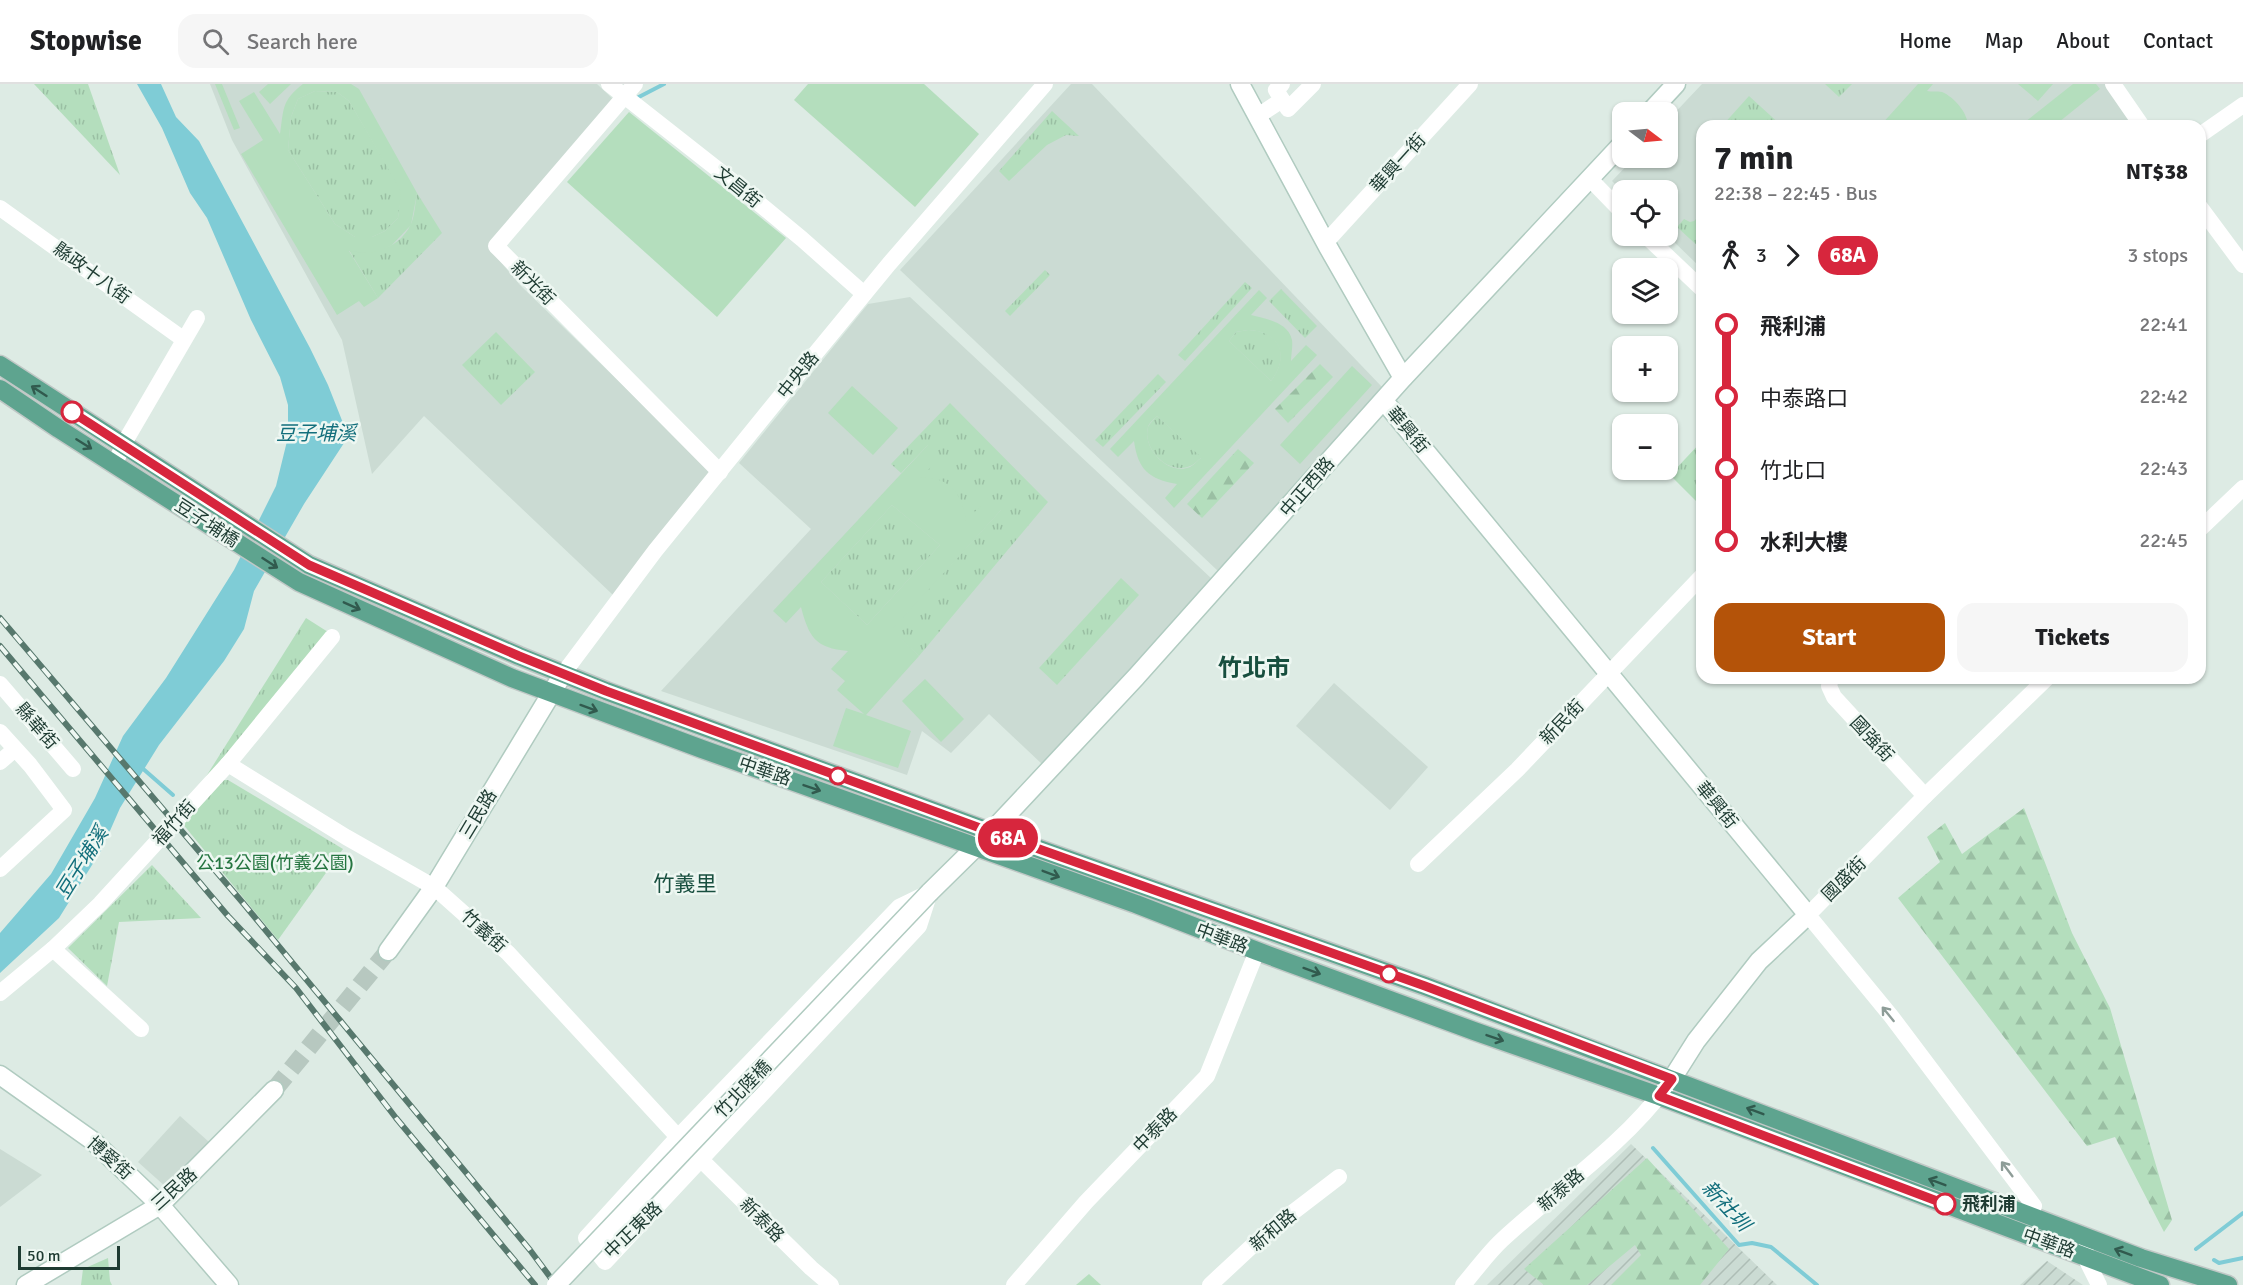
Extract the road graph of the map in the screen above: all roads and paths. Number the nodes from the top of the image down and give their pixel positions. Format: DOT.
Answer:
graph roads {
  1 [pos="609,84"];
  2 [pos="635,84"];
  3 [pos="1045,84"];
  4 [pos="1240,84"];
  5 [pos="1313,84"];
  6 [pos="1470,84"];
  7 [pos="1676,84"];
  8 [pos="2113,84"];
  9 [pos="1282,92"];
  10 [pos="625,98"];
  11 [pos="1659,102"];
  12 [pos="2243,105"];
  13 [pos="1258,116"];
  14 [pos="2138,120"];
  15 [pos="2206,131"];
  16 [pos="1612,154"];
  17 [pos="1590,179"];
  18 [pos="1612,202"];
  19 [pos="0,208"];
  20 [pos="2206,215"];
  21 [pos="1326,242"];
  22 [pos="1656,246"];
  23 [pos="2243,265"];
  24 [pos="1696,284"];
  25 [pos="864,294"];
  26 [pos="197,318"];
  27 [pos="183,339"];
  28 [pos="0,365"];
  29 [pos="1403,378"];
  30 [pos="0,389"];
  31 [pos="1384,401"];
  32 [pos="123,446"];
  33 [pos="115,464"];
  34 [pos="720,472"];
  35 [pos="2243,488"];
  36 [pos="2206,523"];
  37 [pos="309,565"];
  38 [pos="299,582"];
  39 [pos="1696,582"];
  40 [pos="332,637"];
  41 [pos="563,674"];
  42 [pos="1608,674"];
  43 [pos="0,684"];
  44 [pos="1830,684"];
  45 [pos="2041,684"];
  46 [pos="551,694"];
  47 [pos="0,732"];
  48 [pos="15,749"];
  49 [pos="0,762"];
  50 [pos="228,764"];
  51 [pos="73,769"];
  52 [pos="1925,796"];
  53 [pos="991,832"];
  54 [pos="977,847"];
  55 [pos="1418,864"];
  56 [pos="0,869"];
  57 [pos="434,887"];
  58 [pos="930,892"];
  59 [pos="1808,915"];
  60 [pos="53,950"];
  61 [pos="388,951"];
  62 [pos="1257,951"];
  63 [pos="0,993"];
  64 [pos="141,1029"];
  65 [pos="0,1075"];
  66 [pos="1672,1079"];
  67 [pos="274,1090"];
  68 [pos="1659,1096"];
  69 [pos="678,1137"];
  70 [pos="698,1156"];
  71 [pos="1339,1177"];
  72 [pos="160,1205"];
  73 [pos="2031,1218"];
  74 [pos="2087,1247"];
  75 [pos="2155,1283"];
  76 [pos="26,1285"];
  77 [pos="229,1285"];
  78 [pos="556,1285"];
  79 [pos="831,1285"];
  80 [pos="1014,1285"];
  81 [pos="1210,1285"];
  82 [pos="1463,1285"];
  83 [pos="2099,1285"];
  84 [pos="2228,1285"];
  1 -- 10 [label="street, 文昌街"];
  2 -- 10 [label="street, 新光街"];
  3 -- 25 [label="street, 中央路"];
  4 -- 13 [label="street, 華興街"];
  5 -- 9 [label="street"];
  6 -- 21 [label="street, 華興一街"];
  7 -- 11 [label="street"];
  8 -- 14 [label="street"];
  9 -- 13 [label="street"];
  10 -- 25 [label="street, 文昌街"];
  10 -- 34 [label="street, 新光街"];
  12 -- 15 [label="street"];
  13 -- 21 [label="street, 華興街"];
  16 -- 17 [label="street, 中正西路"];
  17 -- 18 [label="street"];
  17 -- 29 [label="street, 中正西路"];
  19 -- 27 [label="street, 縣政十八街"];
  20 -- 23 [label="street"];
  21 -- 29 [label="street, 華興街"];
  22 -- 24 [label="street"];
  25 -- 34 [label="street, 中央路"];
  26 -- 27 [label="street"];
  27 -- 32 [label="street"];
  32 -- 28 [label="main road, one-way"];
  29 -- 31 [label="street, 中正西路"];
  30 -- 33 [label="main road, one-way"];
  31 -- 42 [label="street, 華興街"];
  31 -- 53 [label="street, 中正西路"];
  32 -- 33 [label="street"];
  32 -- 37 [label="main road, 豆子埔橋"];
  33 -- 38 [label="main road, 豆子埔橋, one-way"];
  34 -- 41 [label="street, 中央路"];
  35 -- 36 [label="street"];
  37 -- 41 [label="main road, 中華路"];
  38 -- 46 [label="main road, 中華路, one-way"];
  39 -- 42 [label="street, 新民街"];
  40 -- 50 [label="street, 福竹街"];
  41 -- 46 [label="street, 三民路"];
  41 -- 53 [label="main road, 中華路"];
  42 -- 55 [label="street, 新民街"];
  42 -- 59 [label="street, 華興街"];
  43 -- 51 [label="street, 縣華街"];
  44 -- 52 [label="street, 國強街"];
  45 -- 52 [label="street, 國盛街"];
  46 -- 54 [label="main road, 中華路, one-way"];
  46 -- 57 [label="street, 三民路"];
  47 -- 48 [label="street"];
  48 -- 49 [label="street"];
  48 -- 56 [label="street"];
  50 -- 57 [label="street, 竹義街"];
  50 -- 60 [label="street, 福竹街"];
  52 -- 59 [label="street, 國盛街"];
  53 -- 54 [label="street, 中正西路"];
  53 -- 66 [label="main road, 中華路"];
  54 -- 58 [label="street, 中正東路"];
  54 -- 62 [label="main road, 中華路, one-way"];
  57 -- 61 [label="street, 三民路"];
  57 -- 69 [label="street, 竹義街"];
  58 -- 69 [label="street, 中正東路"];
  58 -- 70 [label="street, 中正東路"];
  58 -- 78 [label="street, 竹北陸橋, bridge"];
  59 -- 66 [label="street, 國盛街"];
  73 -- 59 [label="street, 華興街, one-way"];
  60 -- 63 [label="street, 福竹街"];
  60 -- 64 [label="street"];
  62 -- 68 [label="main road, 中華路, one-way"];
  62 -- 80 [label="street, 中泰路"];
  65 -- 72 [label="street, 博愛街"];
  66 -- 68 [label="street, 國盛街"];
  73 -- 66 [label="main road, 中華路, one-way"];
  67 -- 72 [label="street, 三民路"];
  68 -- 74 [label="main road, 中華路"];
  68 -- 82 [label="street, 新泰路"];
  69 -- 70 [label="street, 竹義街"];
  69 -- 70 [label="street, 中正東路"];
  70 -- 79 [label="street, 新泰路"];
  71 -- 81 [label="street, 新和路"];
  72 -- 76 [label="street, 三民路"];
  72 -- 77 [label="street, 博愛街"];
  73 -- 74 [label="main road, 中華路"];
  74 -- 75 [label="main road, 中華路"];
  74 -- 83 [label="street"];
  84 -- 74 [label="main road, 中華路, one-way"];
}
